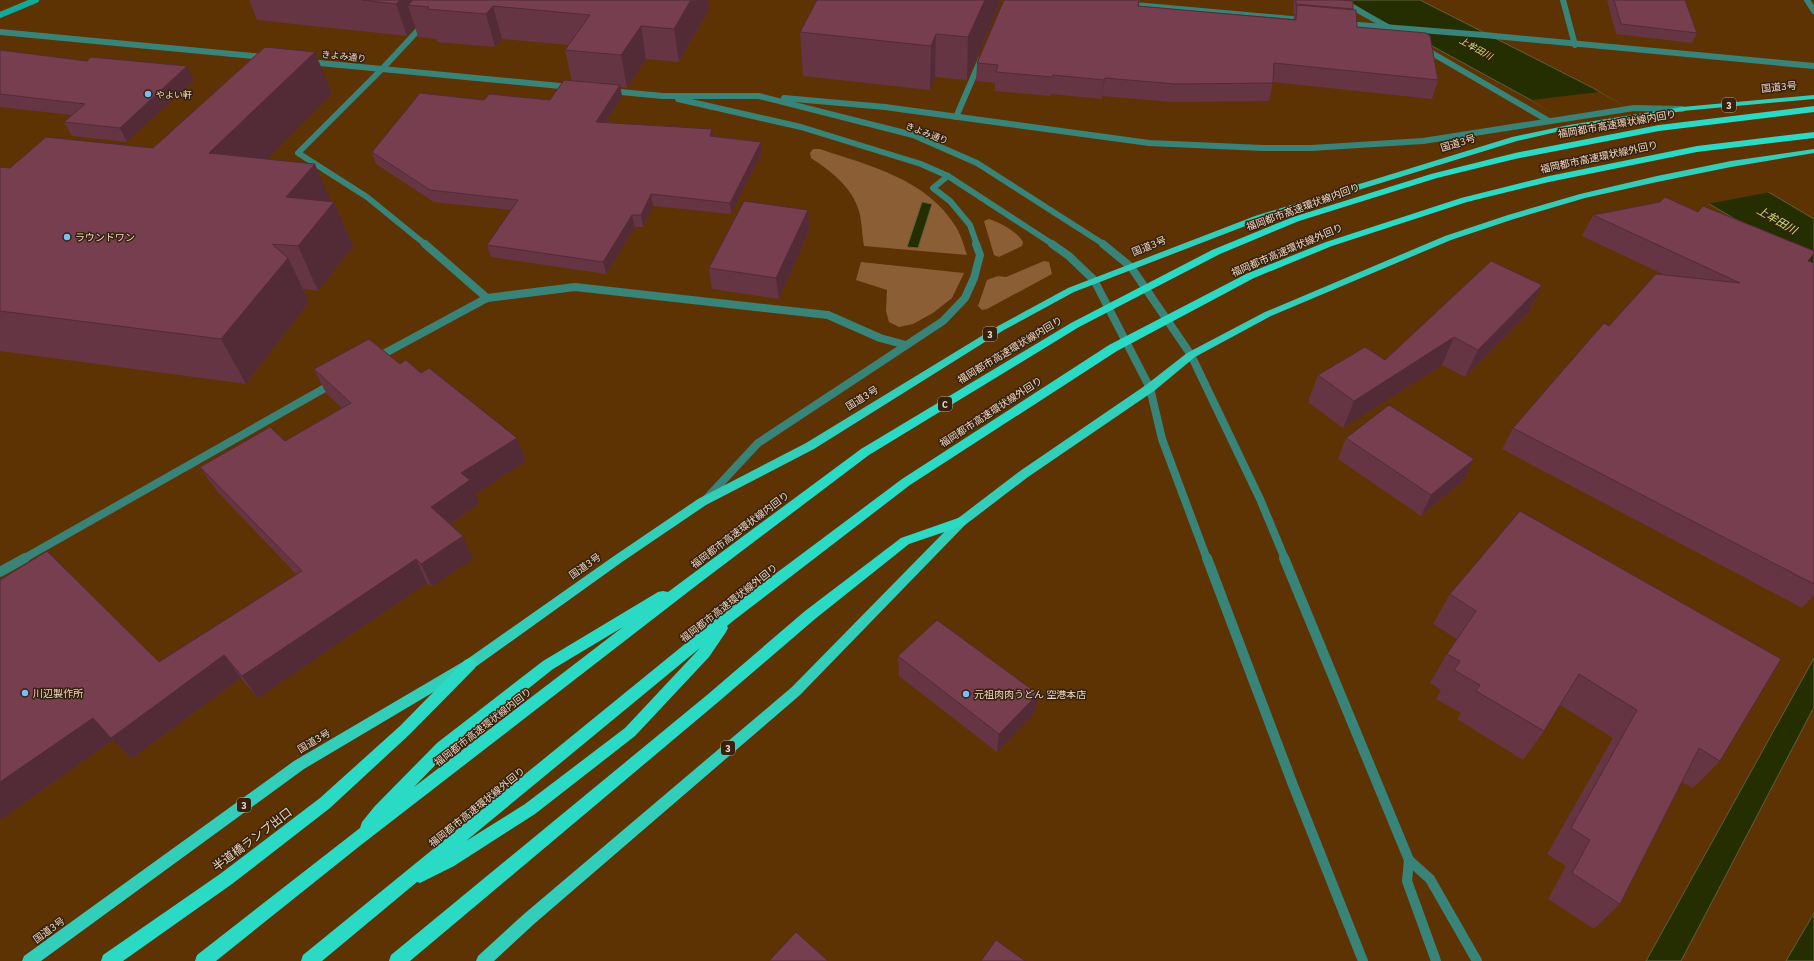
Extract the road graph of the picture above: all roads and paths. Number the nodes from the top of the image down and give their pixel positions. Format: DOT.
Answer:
graph roads {
  1 [pos="36,0"];
  2 [pos="1340,0"];
  3 [pos="1563,0"];
  4 [pos="1807,0"];
  5 [pos="1128,5"];
  6 [pos="1814,11"];
  7 [pos="0,15"];
  8 [pos="1310,21"];
  9 [pos="427,22"];
  10 [pos="1341,24"];
  11 [pos="1388,28"];
  12 [pos="0,32"];
  13 [pos="1402,36"];
  14 [pos="1575,44"];
  15 [pos="1422,47"];
  16 [pos="984,51"];
  17 [pos="273,58"];
  18 [pos="304,61"];
  19 [pos="1814,66"];
  20 [pos="382,69"];
  21 [pos="578,88"];
  22 [pos="601,90"];
  23 [pos="663,96"];
  24 [pos="760,96"];
  25 [pos="1814,97"];
  26 [pos="1682,109"];
  27 [pos="1814,109"];
  28 [pos="956,117"];
  29 [pos="1549,121"];
  30 [pos="1814,135"];
  31 [pos="1814,150"];
  32 [pos="948,176"];
  33 [pos="1131,267"];
  34 [pos="1094,280"];
  35 [pos="487,298"];
  36 [pos="906,345"];
  37 [pos="1191,355"];
  38 [pos="372,361"];
  39 [pos="338,380"];
  40 [pos="1150,388"];
  41 [pos="702,502"];
  42 [pos="961,522"];
  43 [pos="0,572"];
  44 [pos="692,581"];
  45 [pos="728,617"];
  46 [pos="470,664"];
  47 [pos="356,840"];
  48 [pos="1409,860"];
  49 [pos="400,886"];
  50 [pos="29,961"];
  51 [pos="109,961"];
  52 [pos="203,961"];
  53 [pos="309,961"];
  54 [pos="397,961"];
  55 [pos="483,961"];
  56 [pos="1363,961"];
  57 [pos="1436,961"];
  58 [pos="1477,961"];
  1 -- 7 [label="main road"];
  2 -- 11 [label="street"];
  3 -- 14 [label="street"];
  4 -- 6 [label="street"];
  5 -- 8 [label="street"];
  9 -- 20 [label="street"];
  10 -- 11 [label="street"];
  11 -- 13 [label="street"];
  11 -- 14 [label="street"];
  12 -- 17 [label="street"];
  14 -- 19 [label="street"];
  15 -- 29 [label="street"];
  16 -- 28 [label="street"];
  18 -- 20 [label="street, きよみ通り"];
  20 -- 21 [label="street, きよみ通り"];
  20 -- 35 [label="street"];
  22 -- 23 [label="street, きよみ通り"];
  23 -- 24 [label="street, きよみ通り"];
  23 -- 32 [label="street, きよみ通り"];
  24 -- 28 [label="street"];
  24 -- 33 [label="street, きよみ通り"];
  25 -- 26 [label="highway, 国道3号 / 3"];
  26 -- 29 [label="street"];
  26 -- 33 [label="highway, 国道3号 / 3"];
  27 -- 44 [label="highway, 福岡都市高速環状線内回り / C"];
  28 -- 29 [label="street"];
  30 -- 45 [label="highway, 福岡都市高速環状線外回り"];
  31 -- 37 [label="highway, 3"];
  32 -- 34 [label="street, きよみ通り"];
  32 -- 36 [label="street"];
  33 -- 34 [label="highway, 国道3号 / 3"];
  33 -- 37 [label="street, きよみ通り"];
  34 -- 40 [label="street, きよみ通り"];
  34 -- 41 [label="highway, 国道3号 / 3"];
  35 -- 36 [label="street"];
  35 -- 38 [label="street"];
  36 -- 41 [label="street"];
  37 -- 40 [label="highway, 3"];
  37 -- 48 [label="street, きよみ通り"];
  39 -- 43 [label="street"];
  40 -- 42 [label="highway, 3"];
  40 -- 56 [label="street, きよみ通り"];
  41 -- 46 [label="highway, 国道3号 / 3"];
  42 -- 54 [label="highway"];
  42 -- 55 [label="highway, 3"];
  44 -- 47 [label="highway, 福岡都市高速環状線内回り / C"];
  44 -- 47 [label="highway"];
  45 -- 49 [label="highway, 福岡都市高速環状線外回り"];
  45 -- 49 [label="highway"];
  46 -- 50 [label="highway, 国道3号 / 3"];
  46 -- 51 [label="highway, 半道橋ランプ出口"];
  47 -- 52 [label="highway, 福岡都市高速環状線内回り / C"];
  48 -- 57 [label="street"];
  48 -- 58 [label="street"];
  49 -- 53 [label="highway, 福岡都市高速環状線外回り"];
}
